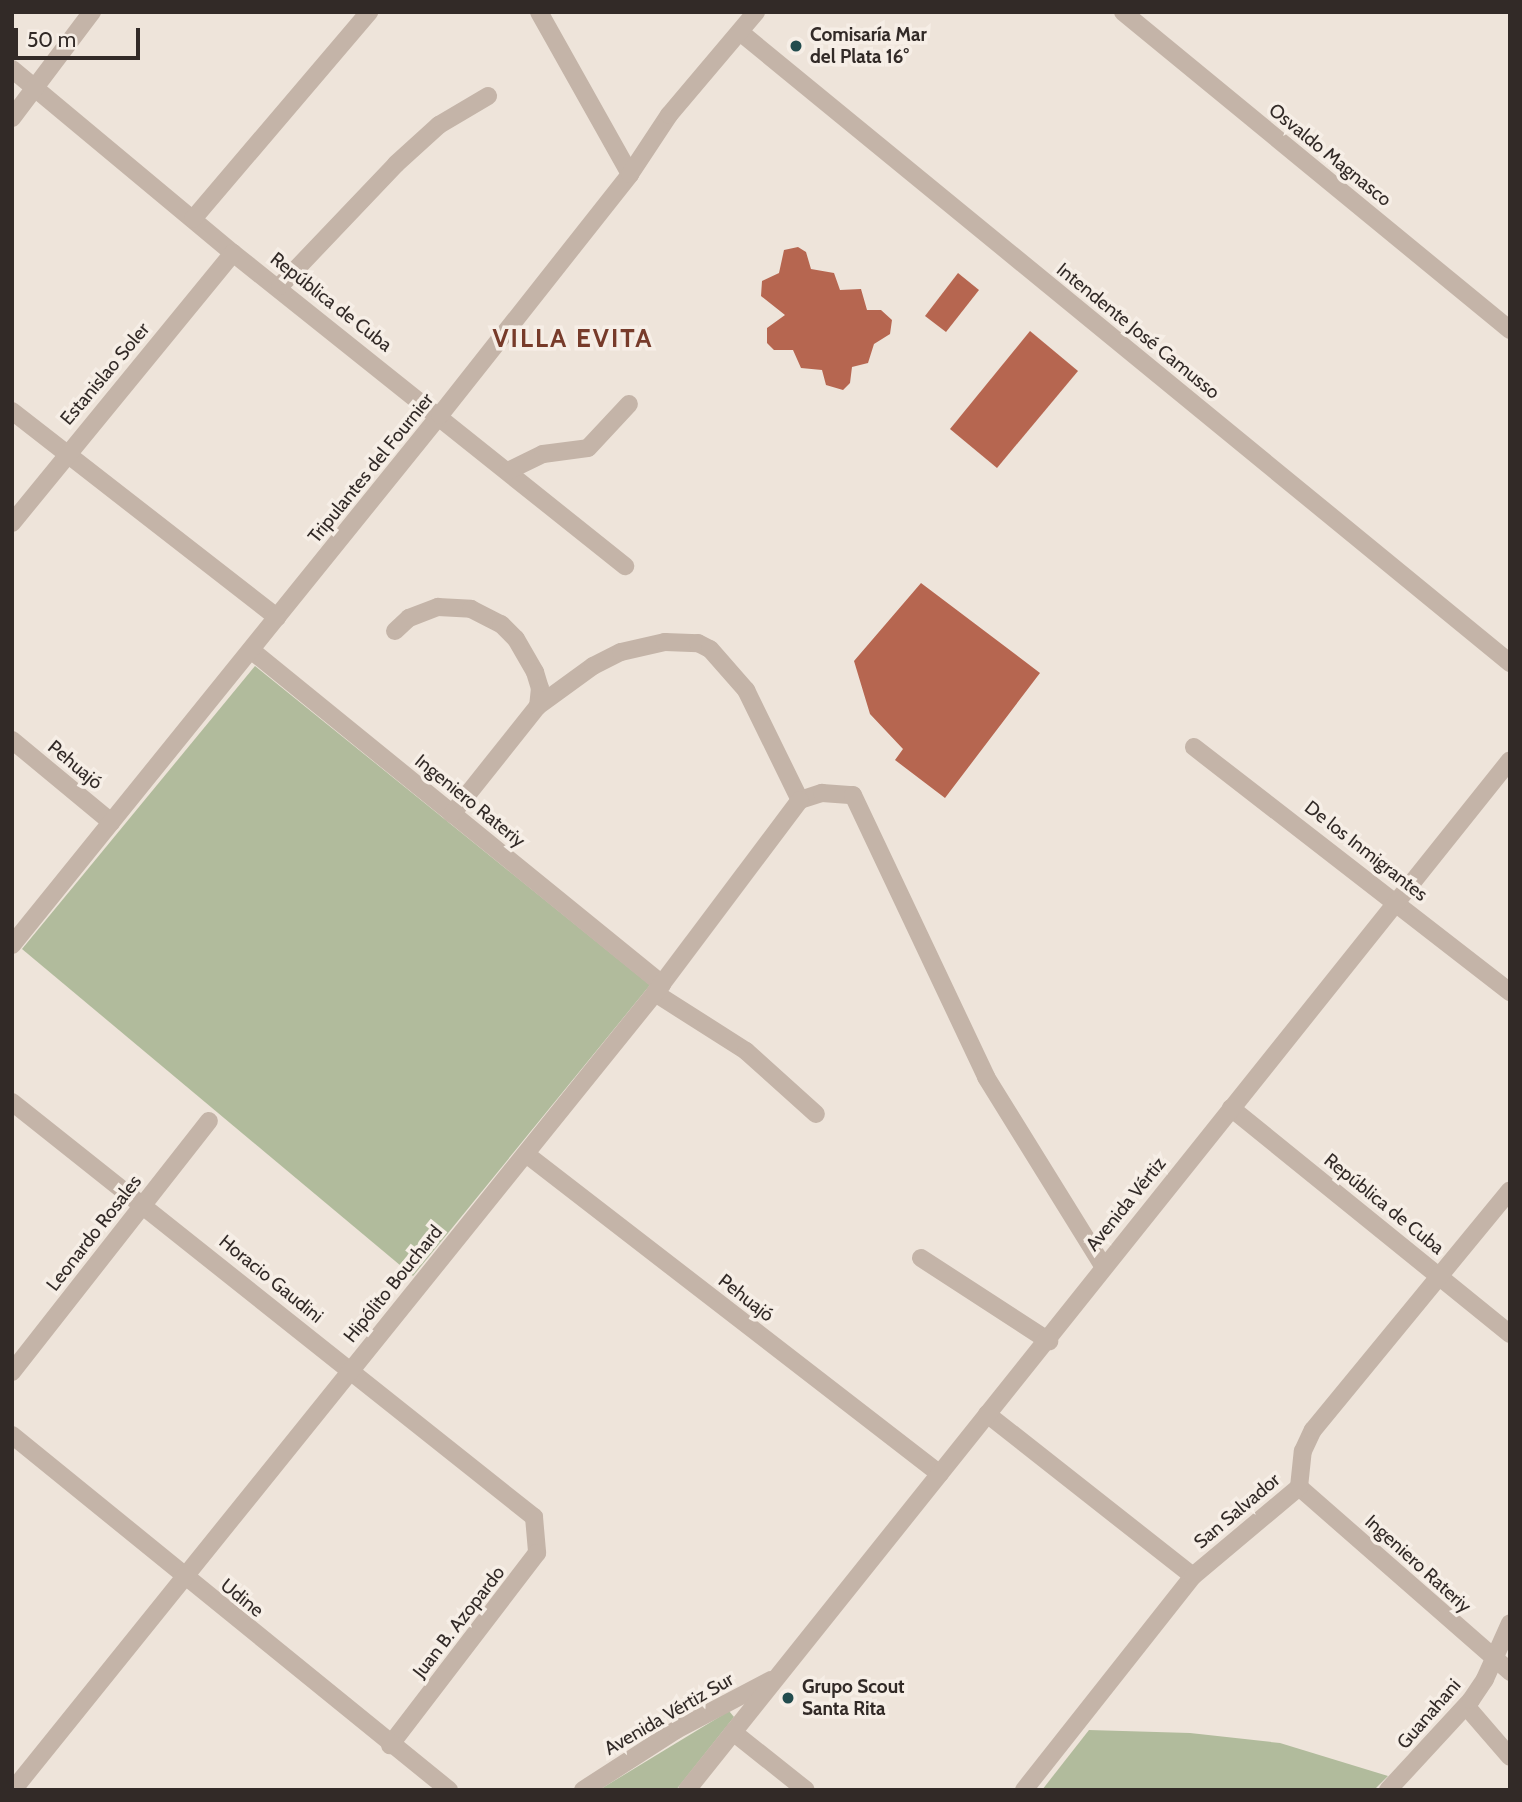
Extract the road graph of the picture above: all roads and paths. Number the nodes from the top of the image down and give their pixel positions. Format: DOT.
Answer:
graph roads {
  1 [pos="92,12"];
  2 [pos="369,12"];
  3 [pos="539,12"];
  4 [pos="756,12"];
  5 [pos="1123,12"];
  6 [pos="740,32"];
  7 [pos="12,69"];
  8 [pos="36,88"];
  9 [pos="488,96"];
  10 [pos="12,118"];
  11 [pos="630,174"];
  12 [pos="193,219"];
  13 [pos="233,253"];
  14 [pos="280,286"];
  15 [pos="1510,330"];
  16 [pos="629,404"];
  17 [pos="12,411"];
  18 [pos="440,415"];
  19 [pos="66,454"];
  20 [pos="509,471"];
  21 [pos="12,523"];
  22 [pos="625,566"];
  23 [pos="277,617"];
  24 [pos="395,632"];
  25 [pos="251,650"];
  26 [pos="1510,663"];
  27 [pos="537,706"];
  28 [pos="12,740"];
  29 [pos="1194,747"];
  30 [pos="1510,760"];
  31 [pos="800,800"];
  32 [pos="452,814"];
  33 [pos="111,822"];
  34 [pos="1396,901"];
  35 [pos="12,945"];
  36 [pos="658,989"];
  37 [pos="1510,992"];
  38 [pos="12,1102"];
  39 [pos="1231,1108"];
  40 [pos="816,1114"];
  41 [pos="209,1121"];
  42 [pos="526,1154"];
  43 [pos="1510,1190"];
  44 [pos="143,1203"];
  45 [pos="921,1258"];
  46 [pos="1104,1266"];
  47 [pos="1441,1278"];
  48 [pos="1510,1334"];
  49 [pos="1049,1341"];
  50 [pos="350,1370"];
  51 [pos="12,1372"];
  52 [pos="987,1414"];
  53 [pos="12,1435"];
  54 [pos="940,1474"];
  55 [pos="1299,1487"];
  56 [pos="534,1517"];
  57 [pos="1193,1576"];
  58 [pos="183,1577"];
  59 [pos="1510,1623"];
  60 [pos="1493,1658"];
  61 [pos="1510,1672"];
  62 [pos="778,1676"];
  63 [pos="1466,1706"];
  64 [pos="733,1732"];
  65 [pos="390,1745"];
  66 [pos="1510,1757"];
  67 [pos="18,1785"];
  68 [pos="449,1790"];
  69 [pos="583,1790"];
  70 [pos="687,1790"];
  71 [pos="806,1790"];
  72 [pos="1024,1790"];
  73 [pos="1388,1790"];
  1 -- 8 [label="street"];
  2 -- 12 [label="street"];
  3 -- 11 [label="street"];
  4 -- 6 [label="street, Tripulantes del Fournier"];
  5 -- 15 [label="street, Osvaldo Magnasco"];
  6 -- 11 [label="street, Tripulantes del Fournier"];
  6 -- 26 [label="street, Intendente José Camusso"];
  7 -- 8 [label="street, República de Cuba"];
  8 -- 10 [label="street"];
  8 -- 12 [label="street, República de Cuba"];
  9 -- 14 [label="street"];
  11 -- 18 [label="street, Tripulantes del Fournier"];
  12 -- 13 [label="street, República de Cuba"];
  13 -- 14 [label="street, República de Cuba"];
  13 -- 19 [label="street, Estanislao Soler"];
  14 -- 18 [label="street, República de Cuba"];
  16 -- 20 [label="street"];
  17 -- 19 [label="street"];
  18 -- 20 [label="street, República de Cuba"];
  18 -- 23 [label="street, Tripulantes del Fournier"];
  19 -- 21 [label="street, Estanislao Soler"];
  19 -- 23 [label="street"];
  20 -- 22 [label="street, República de Cuba"];
  23 -- 25 [label="street, Tripulantes del Fournier"];
  24 -- 27 [label="street"];
  25 -- 32 [label="street, Ingeniero Rateriy"];
  25 -- 33 [label="street, Tripulantes del Fournier"];
  27 -- 31 [label="street"];
  27 -- 32 [label="street"];
  28 -- 33 [label="street, Pehuajó"];
  29 -- 34 [label="street, De los Inmigrantes"];
  30 -- 34 [label="street, Avenida Vértiz"];
  31 -- 36 [label="street, Hipólito Bouchard"];
  31 -- 46 [label="street"];
  32 -- 36 [label="street, Ingeniero Rateriy"];
  33 -- 35 [label="street, Tripulantes del Fournier"];
  34 -- 37 [label="street, De los Inmigrantes"];
  34 -- 39 [label="street, Avenida Vértiz"];
  36 -- 40 [label="street, Ingeniero Rateriy"];
  36 -- 42 [label="street, Hipólito Bouchard"];
  38 -- 44 [label="street, Horacio Gaudini"];
  39 -- 46 [label="street, Avenida Vértiz"];
  39 -- 47 [label="street, República de Cuba"];
  41 -- 44 [label="street, Leonardo Rosales"];
  42 -- 50 [label="street, Hipólito Bouchard"];
  42 -- 54 [label="street, Pehuajó"];
  43 -- 47 [label="street, San Salvador"];
  44 -- 50 [label="street, Horacio Gaudini"];
  44 -- 51 [label="street, Leonardo Rosales"];
  45 -- 49 [label="street"];
  46 -- 49 [label="street, Avenida Vértiz"];
  47 -- 48 [label="street, República de Cuba"];
  47 -- 55 [label="street, San Salvador"];
  49 -- 52 [label="street, Avenida Vértiz"];
  50 -- 56 [label="street, Horacio Gaudini"];
  50 -- 58 [label="street, Hipólito Bouchard"];
  52 -- 54 [label="street, Avenida Vértiz"];
  52 -- 57 [label="street"];
  53 -- 58 [label="street, Udine"];
  54 -- 62 [label="street, Avenida Vértiz"];
  55 -- 57 [label="street, San Salvador"];
  55 -- 60 [label="street, Ingeniero Rateriy"];
  56 -- 65 [label="street, Juan B. Azopardo"];
  57 -- 72 [label="street, San Salvador"];
  58 -- 65 [label="street, Udine"];
  58 -- 67 [label="street, Hipólito Bouchard"];
  59 -- 60 [label="street, Guanahani"];
  60 -- 61 [label="street, Ingeniero Rateriy"];
  60 -- 63 [label="street, Guanahani"];
  62 -- 64 [label="street, Avenida Vértiz"];
  62 -- 69 [label="street, Avenida Vértiz Sur"];
  63 -- 66 [label="street"];
  63 -- 73 [label="street, Guanahani"];
  64 -- 70 [label="street, Avenida Vértiz"];
  64 -- 71 [label="street"];
  65 -- 68 [label="street, Udine"];
}
